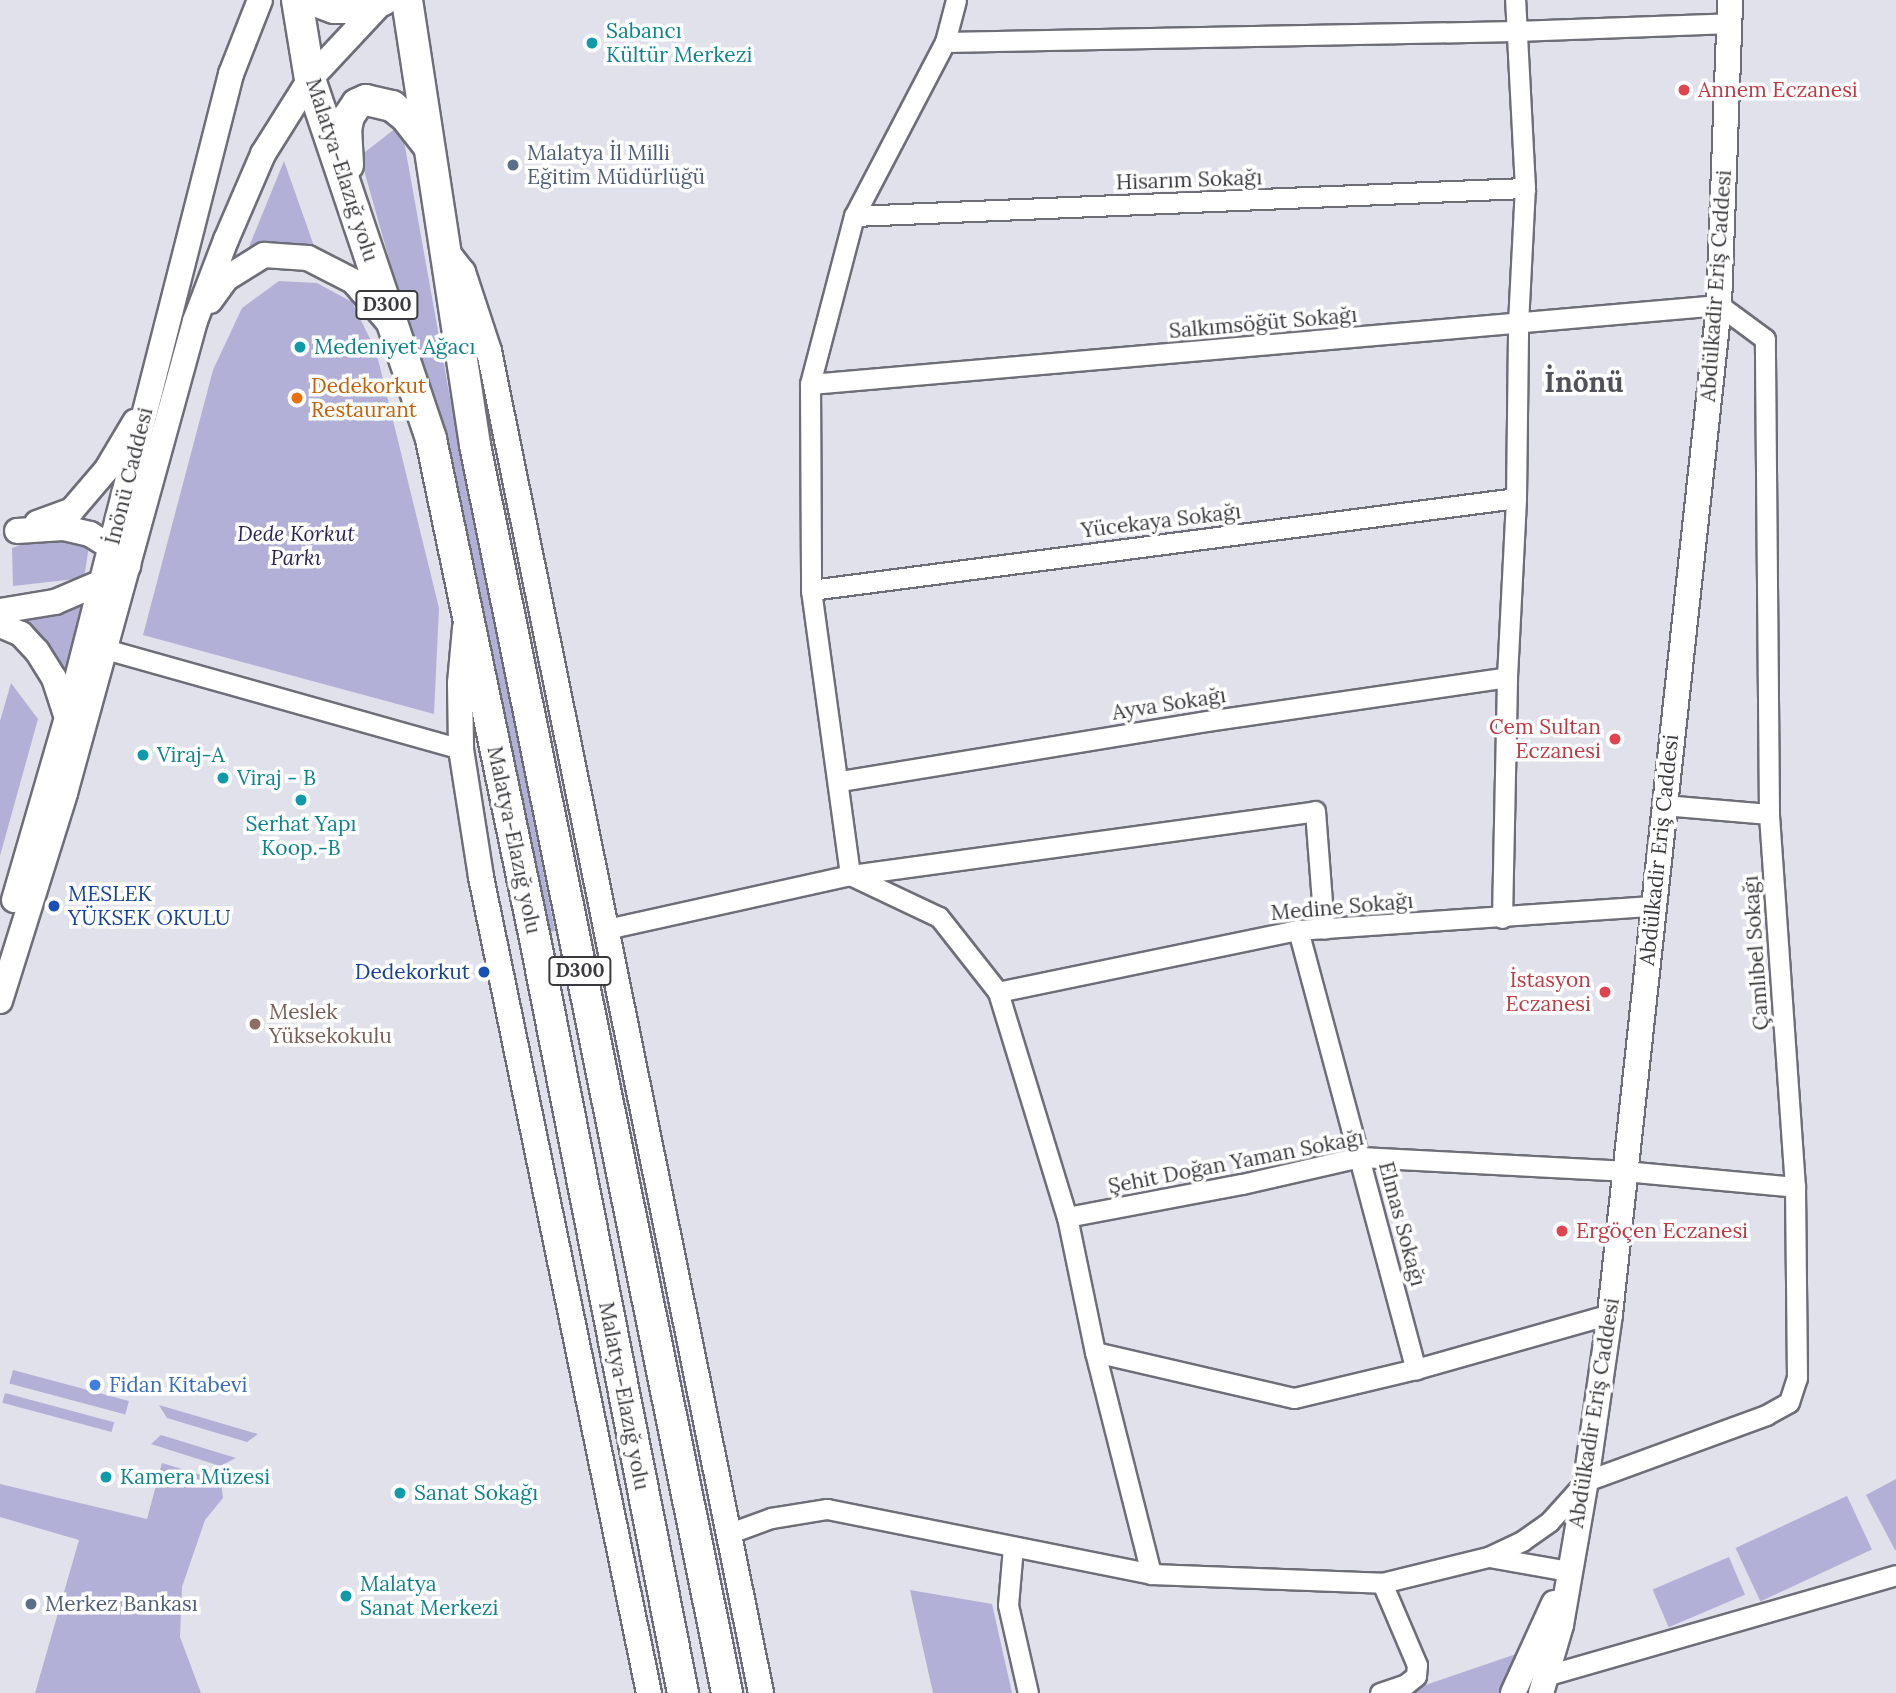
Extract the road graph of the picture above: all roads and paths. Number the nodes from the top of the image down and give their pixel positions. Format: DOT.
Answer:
graph roads {
  1 [pos="260,0"];
  2 [pos="297,0"];
  3 [pos="312,0"];
  4 [pos="384,0"];
  5 [pos="407,0"];
  6 [pos="956,0"];
  7 [pos="1515,0"];
  8 [pos="1730,11"];
  9 [pos="1516,31"];
  10 [pos="945,42"];
  11 [pos="310,79"];
  12 [pos="430,148"];
  13 [pos="1525,188"];
  14 [pos="350,200"];
  15 [pos="854,216"];
  16 [pos="444,247"];
  17 [pos="1719,305"];
  18 [pos="195,321"];
  19 [pos="1518,324"];
  20 [pos="397,332"];
  21 [pos="810,384"];
  22 [pos="149,397"];
  23 [pos="1517,498"];
  24 [pos="8,534"];
  25 [pos="111,547"];
  26 [pos="128,566"];
  27 [pos="102,582"];
  28 [pos="811,590"];
  29 [pos="0,611"];
  30 [pos="466,613"];
  31 [pos="0,625"];
  32 [pos="106,649"];
  33 [pos="1507,677"];
  34 [pos="67,718"];
  35 [pos="461,750"];
  36 [pos="839,780"];
  37 [pos="1664,805"];
  38 [pos="1769,814"];
  39 [pos="850,875"];
  40 [pos="1653,906"];
  41 [pos="1502,918"];
  42 [pos="607,929"];
  43 [pos="1324,929"];
  44 [pos="1298,930"];
  45 [pos="0,953"];
  46 [pos="998,992"];
  47 [pos="0,1001"];
  48 [pos="1360,1157"];
  49 [pos="1624,1171"];
  50 [pos="1795,1187"];
  51 [pos="1067,1217"];
  52 [pos="1610,1314"];
  53 [pos="1094,1352"];
  54 [pos="1416,1368"];
  55 [pos="1586,1481"];
  56 [pos="730,1533"];
  57 [pos="1013,1547"];
  58 [pos="1488,1557"];
  59 [pos="1568,1571"];
  60 [pos="1151,1574"];
  61 [pos="1896,1575"];
  62 [pos="1382,1583"];
  63 [pos="1544,1684"];
  64 [pos="649,1693"];
  65 [pos="684,1693"];
  66 [pos="727,1693"];
  67 [pos="761,1693"];
  68 [pos="1028,1693"];
  69 [pos="1380,1693"];
  70 [pos="1513,1693"];
  1 -- 22 [label="main road, İnönü Caddesi"];
  2 -- 11 [label="highway, Malatya-Elazığ yolu / D300"];
  3 -- 4 [label="highway"];
  4 -- 11 [label="main road"];
  5 -- 12 [label="highway, Malatya-Elazığ yolu / D300"];
  6 -- 10 [label="street"];
  7 -- 9 [label="street"];
  8 -- 9 [label="street"];
  8 -- 17 [label="main road, Abdülkadir Eriş Caddesi"];
  9 -- 10 [label="street"];
  9 -- 13 [label="street"];
  10 -- 15 [label="street"];
  11 -- 14 [label="highway, Malatya-Elazığ yolu / D300"];
  11 -- 18 [label="main road"];
  12 -- 14 [label="highway"];
  12 -- 16 [label="highway, Malatya-Elazığ yolu / D300"];
  13 -- 15 [label="street, Hisarım Sokağı"];
  13 -- 19 [label="street"];
  14 -- 20 [label="highway, Malatya-Elazığ yolu / D300"];
  15 -- 21 [label="street"];
  16 -- 42 [label="main road"];
  16 -- 66 [label="highway, Malatya-Elazığ yolu / D300"];
  17 -- 19 [label="street, Salkımsöğüt Sokağı"];
  17 -- 37 [label="main road, Abdülkadir Eriş Caddesi"];
  17 -- 38 [label="street, Çamlıbel Sokağı"];
  18 -- 20 [label="main road"];
  18 -- 26 [label="main road"];
  19 -- 21 [label="street, Salkımsöğüt Sokağı"];
  19 -- 23 [label="street"];
  20 -- 30 [label="highway, Malatya-Elazığ yolu / D300"];
  21 -- 28 [label="street"];
  22 -- 24 [label="main road"];
  22 -- 25 [label="main road, İnönü Caddesi"];
  23 -- 28 [label="street, Yücekaya Sokağı"];
  23 -- 33 [label="street"];
  24 -- 25 [label="main road"];
  25 -- 26 [label="main road"];
  25 -- 27 [label="main road, İnönü Caddesi"];
  26 -- 27 [label="main road"];
  26 -- 32 [label="main road"];
  27 -- 29 [label="main road"];
  27 -- 34 [label="main road, İnönü Caddesi"];
  28 -- 36 [label="street"];
  30 -- 35 [label="main road"];
  30 -- 65 [label="highway, Malatya-Elazığ yolu / D300"];
  31 -- 34 [label="main road"];
  32 -- 35 [label="street"];
  32 -- 47 [label="main road"];
  33 -- 36 [label="street, Ayva Sokağı"];
  33 -- 41 [label="street"];
  34 -- 45 [label="main road, İnönü Caddesi"];
  35 -- 64 [label="main road"];
  36 -- 39 [label="street"];
  37 -- 38 [label="street"];
  37 -- 40 [label="main road, Abdülkadir Eriş Caddesi"];
  38 -- 50 [label="street, Çamlıbel Sokağı"];
  39 -- 42 [label="street"];
  39 -- 43 [label="street"];
  39 -- 46 [label="street"];
  40 -- 41 [label="street, Medine Sokağı"];
  40 -- 49 [label="main road, Abdülkadir Eriş Caddesi"];
  41 -- 43 [label="street, Medine Sokağı"];
  42 -- 56 [label="main road"];
  43 -- 44 [label="street, Medine Sokağı"];
  44 -- 46 [label="street, Medine Sokağı"];
  44 -- 48 [label="street, Elmas Sokağı"];
  46 -- 51 [label="street"];
  48 -- 49 [label="street, Şehit Doğan Yaman Sokağı"];
  48 -- 51 [label="street, Şehit Doğan Yaman Sokağı"];
  48 -- 54 [label="street, Elmas Sokağı"];
  49 -- 50 [label="street, Şehit Doğan Yaman Sokağı"];
  49 -- 52 [label="main road, Abdülkadir Eriş Caddesi"];
  50 -- 55 [label="street, Çamlıbel Sokağı"];
  51 -- 53 [label="street"];
  52 -- 54 [label="street"];
  52 -- 55 [label="main road, Abdülkadir Eriş Caddesi"];
  53 -- 54 [label="street"];
  53 -- 60 [label="street"];
  55 -- 58 [label="street"];
  55 -- 59 [label="main road, Abdülkadir Eriş Caddesi"];
  56 -- 57 [label="street"];
  56 -- 67 [label="main road"];
  57 -- 60 [label="street"];
  57 -- 68 [label="street"];
  58 -- 59 [label="street"];
  58 -- 62 [label="street"];
  59 -- 63 [label="main road, Abdülkadir Eriş Caddesi"];
  59 -- 70 [label="main road"];
  60 -- 62 [label="street"];
  61 -- 63 [label="street"];
  62 -- 69 [label="street"];
}
